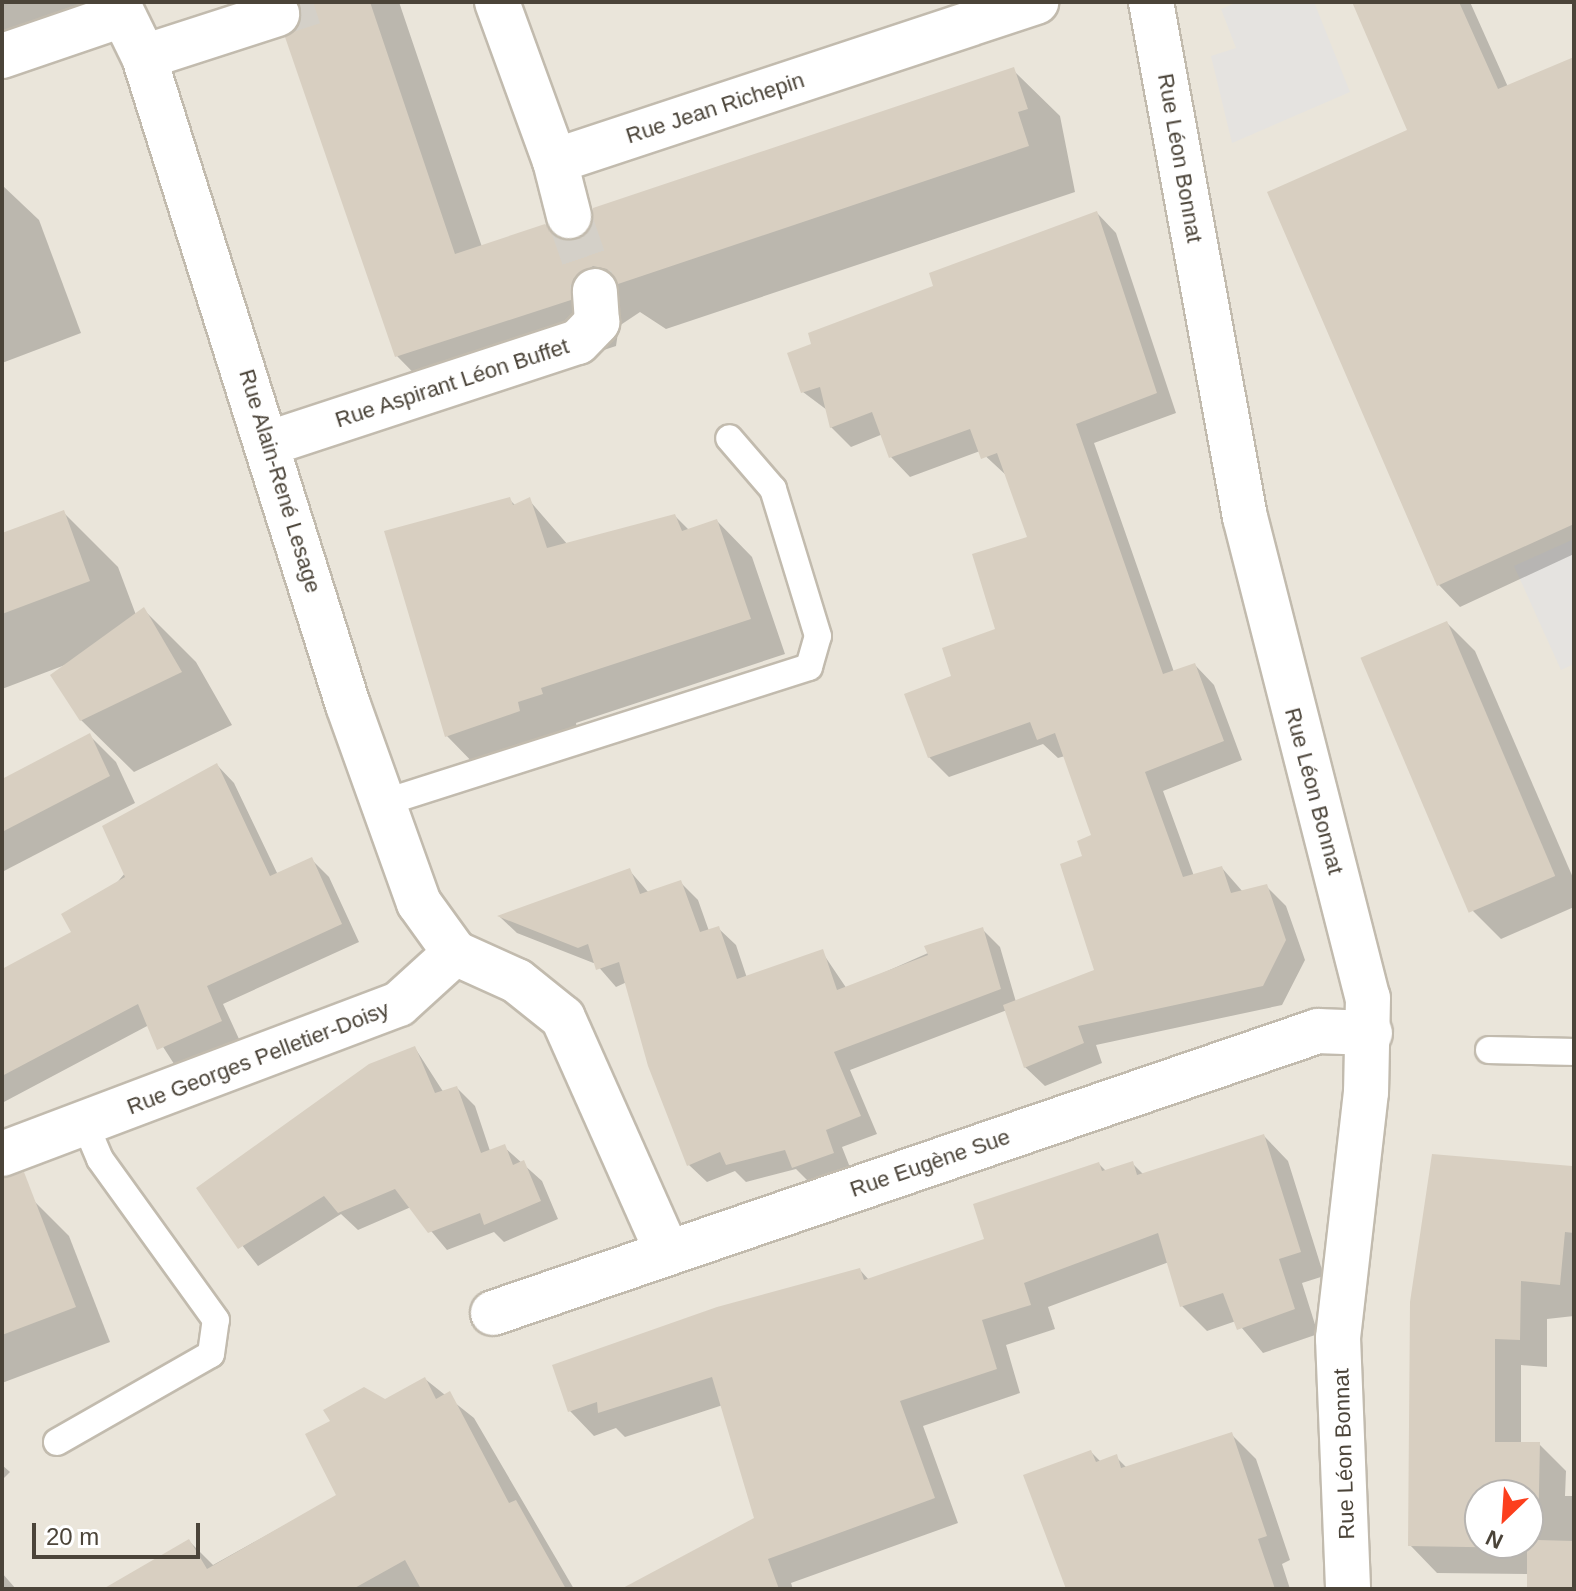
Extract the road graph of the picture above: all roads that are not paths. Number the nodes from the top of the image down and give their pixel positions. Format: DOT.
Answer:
graph roads {
  1 [pos="497,2"];
  2 [pos="1036,2"];
  3 [pos="1151,2"];
  4 [pos="120,9"];
  5 [pos="277,14"];
  6 [pos="2,56"];
  7 [pos="144,57"];
  8 [pos="555,161"];
  9 [pos="569,216"];
  10 [pos="595,291"];
  11 [pos="729,438"];
  12 [pos="270,443"];
  13 [pos="383,803"];
  14 [pos="455,953"];
  15 [pos="1370,1033"];
  16 [pos="1489,1050"];
  17 [pos="1574,1052"];
  18 [pos="85,1124"];
  19 [pos="2,1154"];
  20 [pos="667,1252"];
  21 [pos="493,1313"];
  22 [pos="57,1442"];
  23 [pos="1348,1589"];
  1 -- 8 [label="street"];
  2 -- 8 [label="street, Rue Jean Richepin"];
  3 -- 15 [label="street, Rue Léon Bonnat"];
  4 -- 6 [label="street"];
  4 -- 7 [label="street, Rue Alain-René Lesage"];
  5 -- 7 [label="street"];
  7 -- 12 [label="street, Rue Alain-René Lesage"];
  8 -- 9 [label="street"];
  10 -- 12 [label="street, Rue Aspirant Léon Buffet"];
  11 -- 13 [label="lane"];
  12 -- 13 [label="street, Rue Alain-René Lesage"];
  13 -- 14 [label="street, Rue Alain-René Lesage"];
  14 -- 18 [label="street, Rue Georges Pelletier-Doisy"];
  14 -- 20 [label="street"];
  15 -- 20 [label="street, Rue Eugène Sue"];
  15 -- 23 [label="street, Rue Léon Bonnat"];
  16 -- 17 [label="lane"];
  18 -- 19 [label="street, Rue Georges Pelletier-Doisy"];
  18 -- 22 [label="lane"];
  20 -- 21 [label="street, Rue Eugène Sue"];
}
